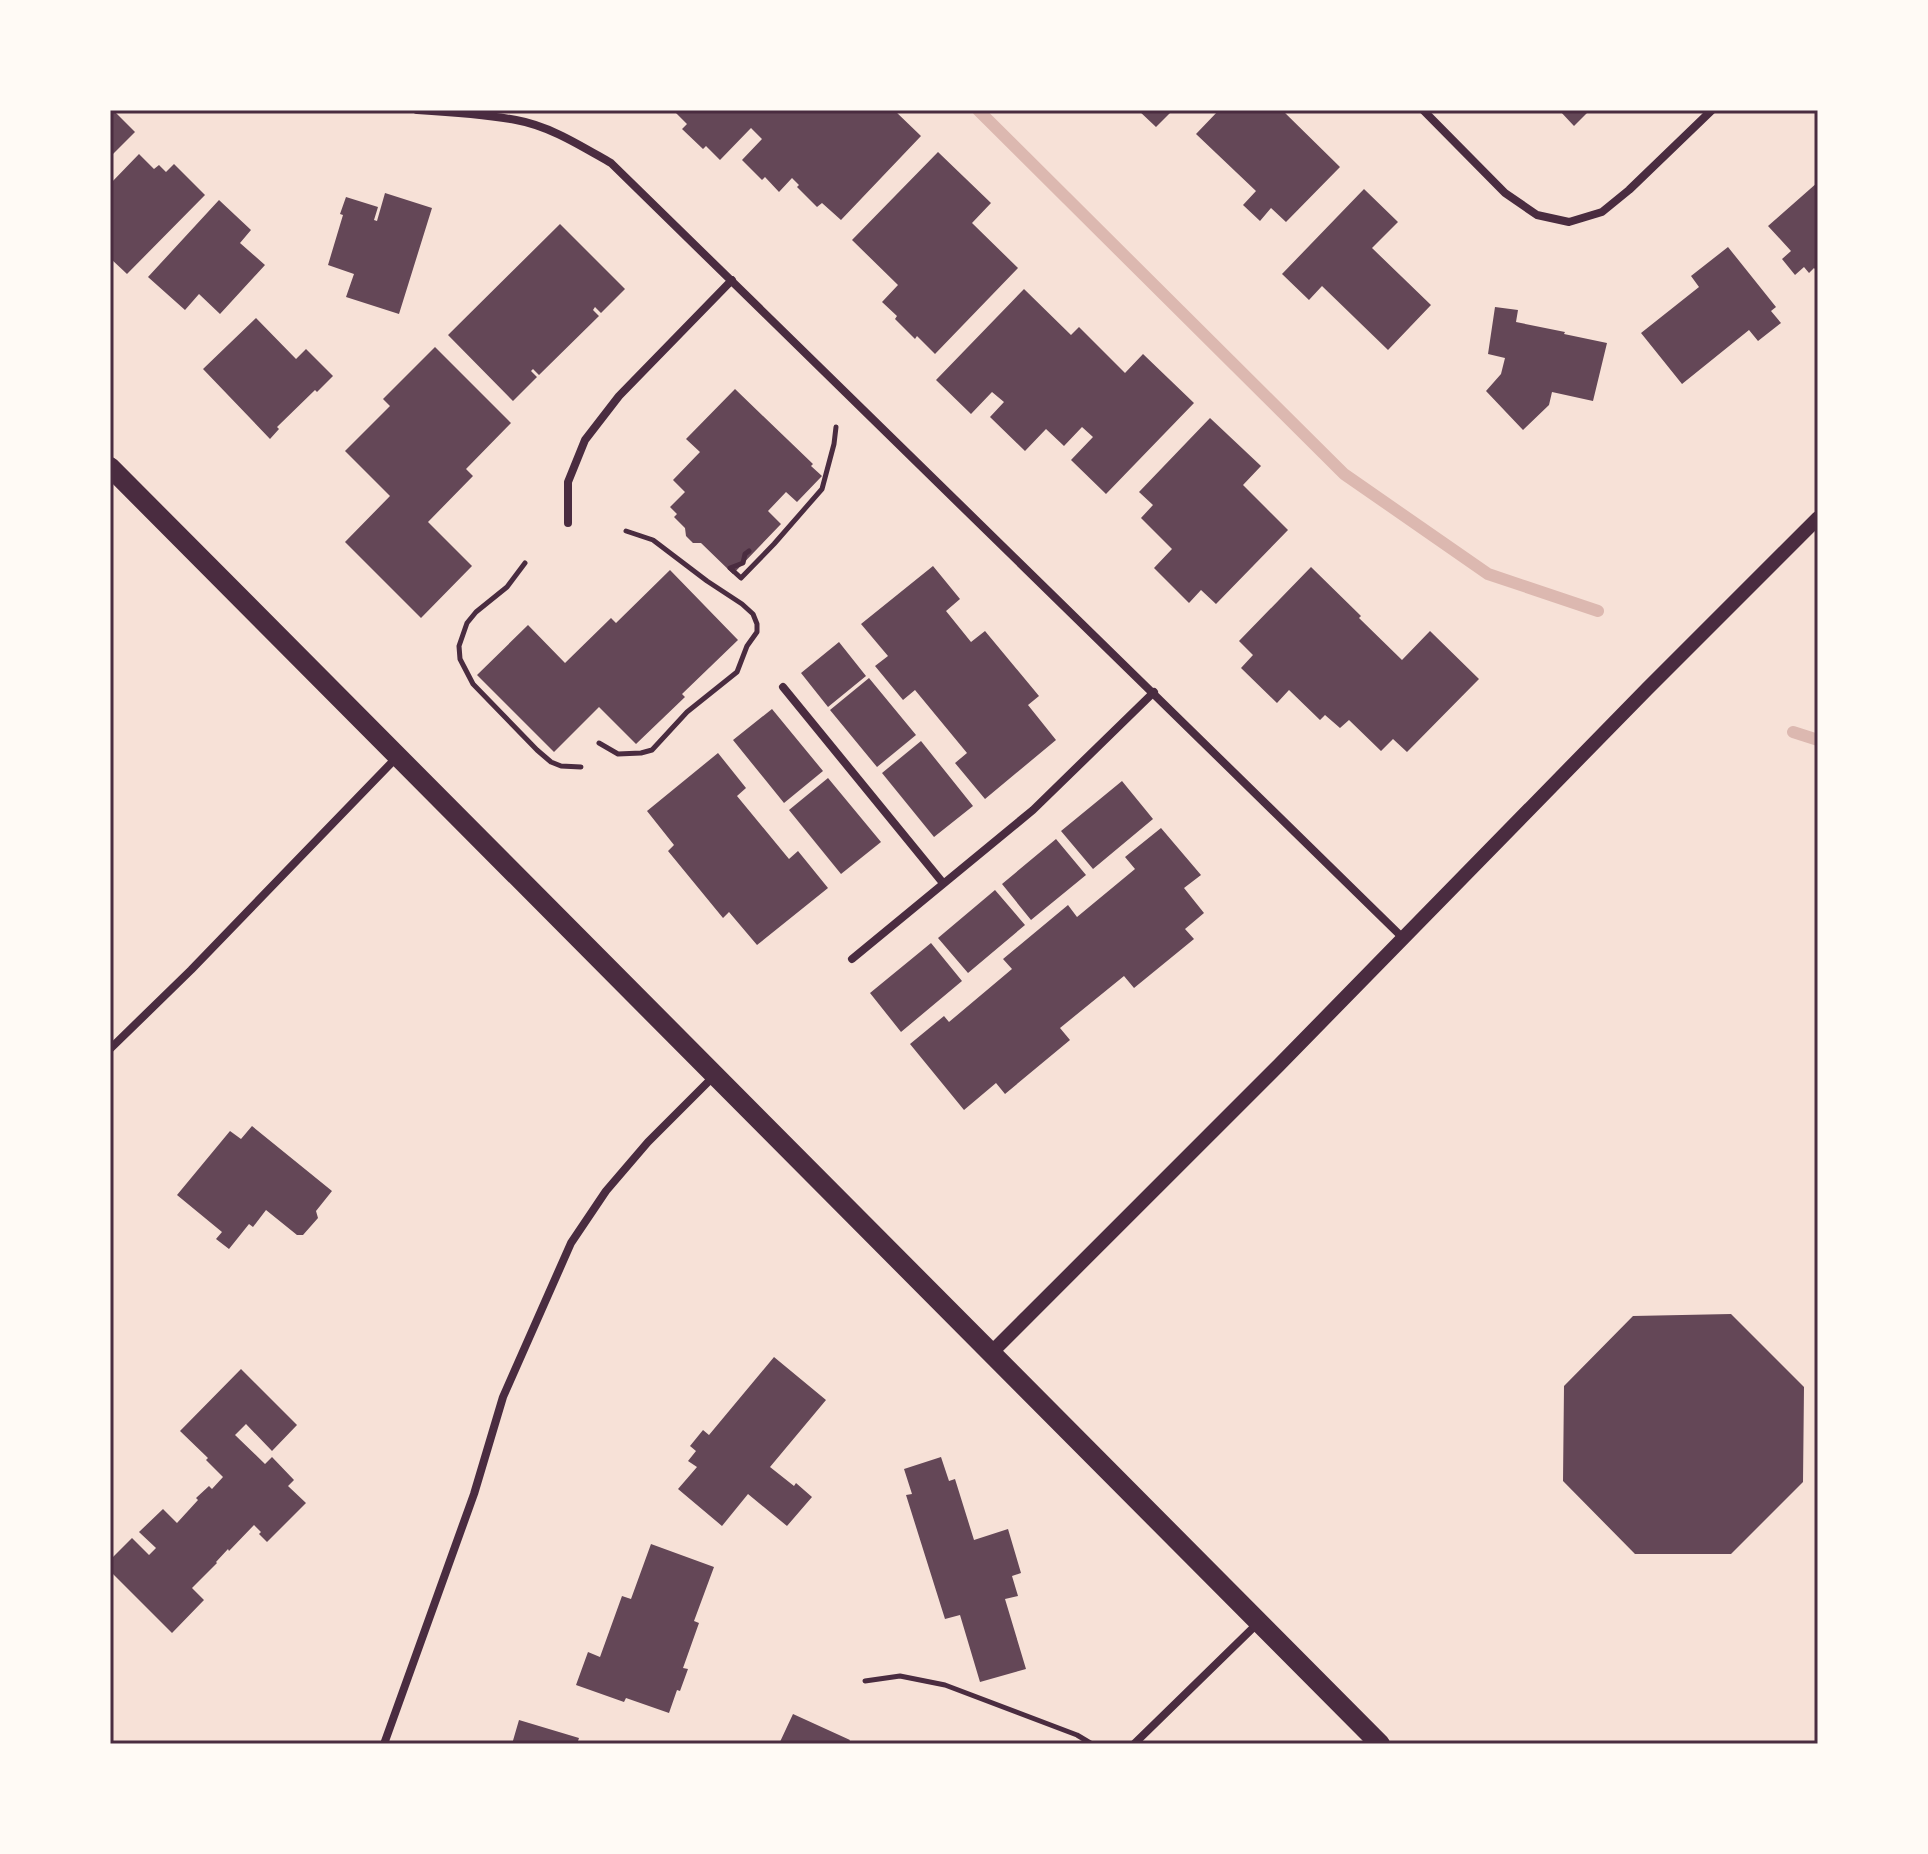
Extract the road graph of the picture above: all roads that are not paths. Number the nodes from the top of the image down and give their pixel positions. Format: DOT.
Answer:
graph roads {
  1 [pos="417,110"];
  2 [pos="1423,110"];
  3 [pos="1712,110"];
  4 [pos="732,280"];
  5 [pos="110,467"];
  6 [pos="1818,518"];
  7 [pos="568,523"];
  8 [pos="783,687"];
  9 [pos="1154,692"];
  10 [pos="398,756"];
  11 [pos="943,883"];
  12 [pos="1404,939"];
  13 [pos="852,959"];
  14 [pos="110,1049"];
  15 [pos="715,1075"];
  16 [pos="991,1353"];
  17 [pos="1259,1622"];
  18 [pos="384,1744"];
  19 [pos="1134,1744"];
  20 [pos="1380,1744"];
  1 -- 4 [label="street"];
  2 -- 3 [label="street"];
  4 -- 7 [label="street"];
  4 -- 9 [label="street"];
  5 -- 10 [label="main road"];
  6 -- 12 [label="street"];
  8 -- 11 [label="street"];
  9 -- 11 [label="street"];
  9 -- 12 [label="street"];
  10 -- 14 [label="street"];
  10 -- 15 [label="main road"];
  11 -- 13 [label="street"];
  12 -- 16 [label="street"];
  15 -- 16 [label="main road"];
  15 -- 18 [label="street"];
  16 -- 17 [label="main road"];
  17 -- 19 [label="street"];
  17 -- 20 [label="main road"];
}
